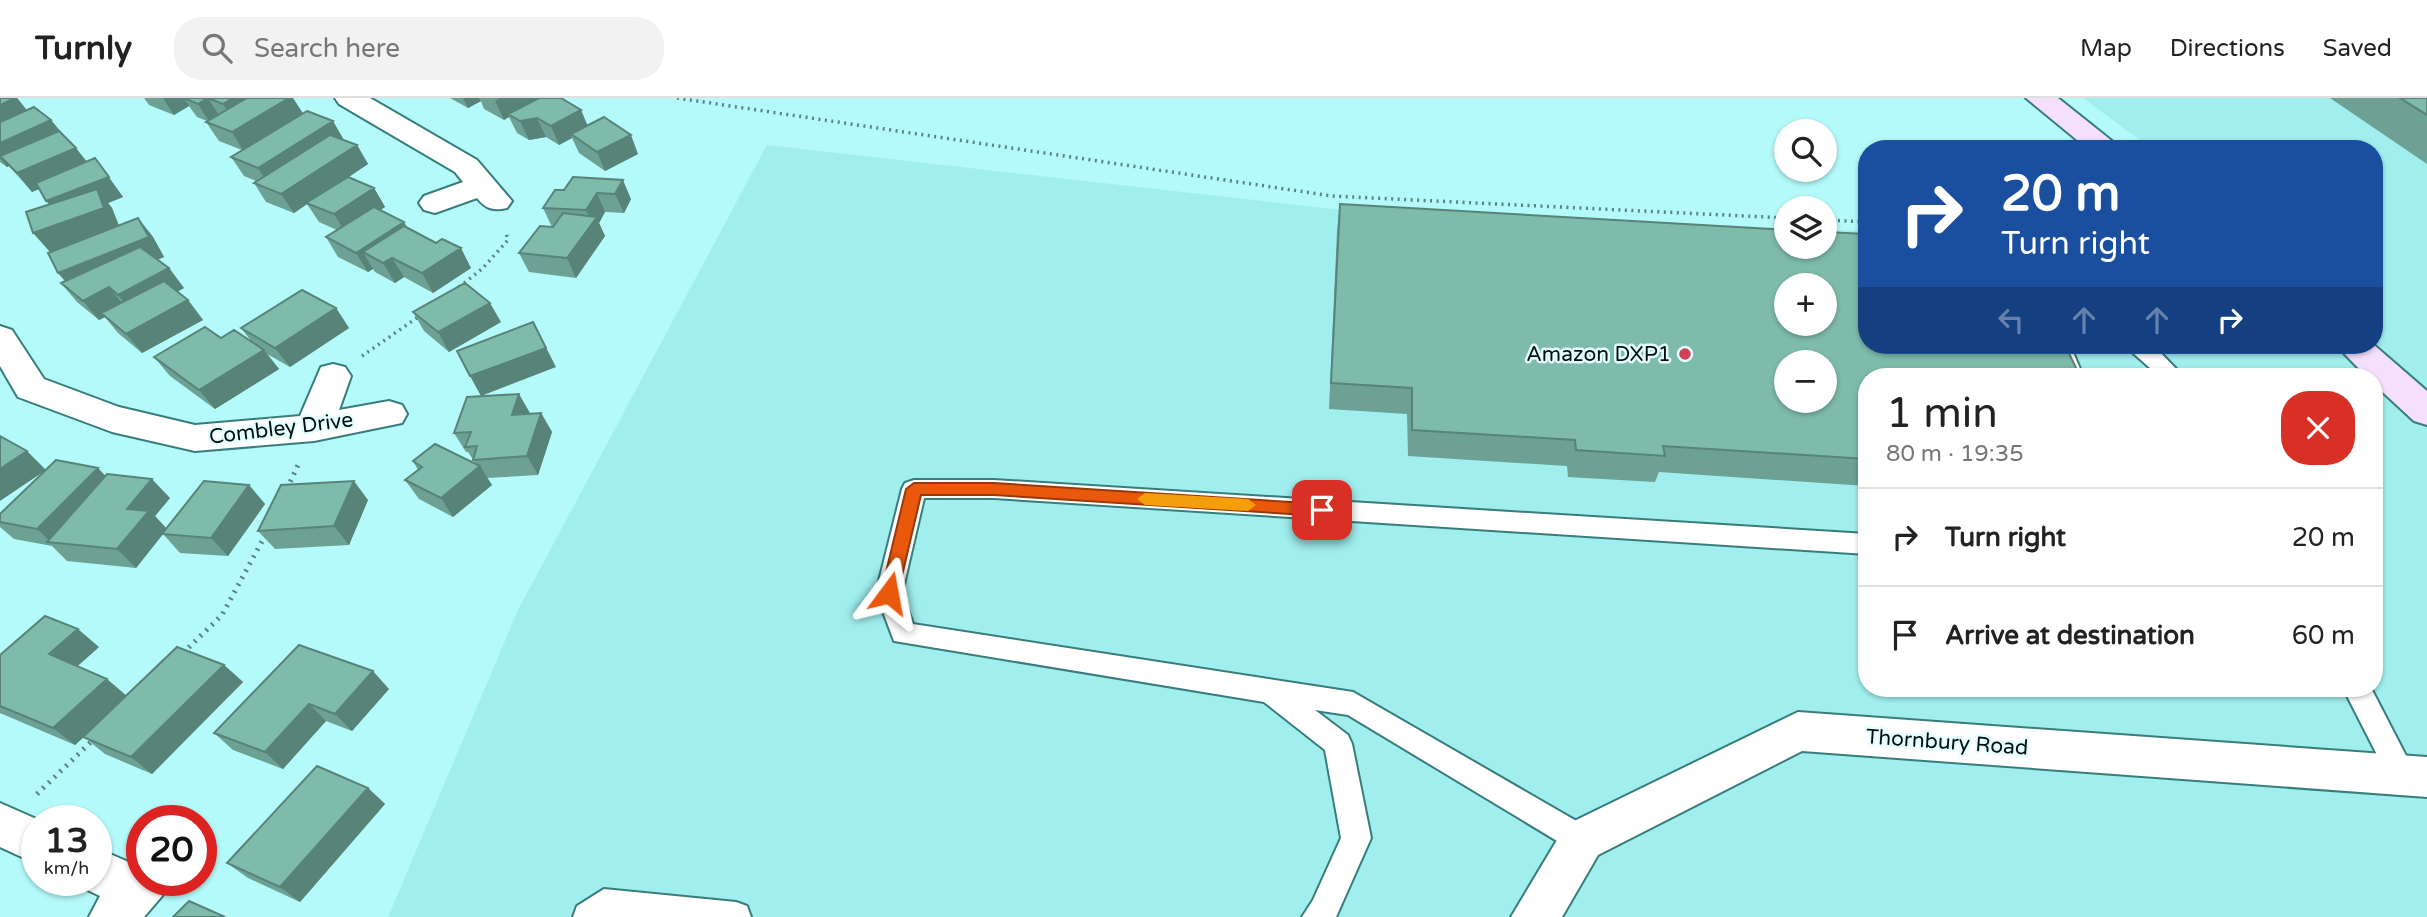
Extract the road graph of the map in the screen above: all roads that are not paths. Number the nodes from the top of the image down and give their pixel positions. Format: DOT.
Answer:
graph roads {
  1 [pos="349,98"];
  2 [pos="2040,98"];
  3 [pos="2095,140"];
  4 [pos="435,203"];
  5 [pos="0,338"];
  6 [pos="2149,354"];
  7 [pos="2363,354"];
  8 [pos="2164,368"];
  9 [pos="2378,368"];
  10 [pos="2383,372"];
  11 [pos="333,376"];
  12 [pos="2427,412"];
  13 [pos="389,414"];
  14 [pos="314,428"];
  15 [pos="1858,543"];
  16 [pos="1269,690"];
  17 [pos="2363,697"];
  18 [pos="2414,776"];
  19 [pos="1582,840"];
  20 [pos="588,917"];
  21 [pos="736,917"];
  22 [pos="1317,917"];
  23 [pos="1535,917"];
  1 -- 4 [label="street"];
  2 -- 3 [label="main road"];
  5 -- 14 [label="street, Combley Drive"];
  6 -- 8 [label="lane"];
  7 -- 9 [label="main road"];
  10 -- 12 [label="main road"];
  11 -- 14 [label="street"];
  13 -- 14 [label="street, Combley Drive"];
  15 -- 16 [label="lane"];
  16 -- 19 [label="lane"];
  16 -- 22 [label="lane"];
  17 -- 18 [label="lane"];
  18 -- 19 [label="street, Thornbury Road"];
  19 -- 23 [label="street"];
  20 -- 21 [label="lane"];
}
